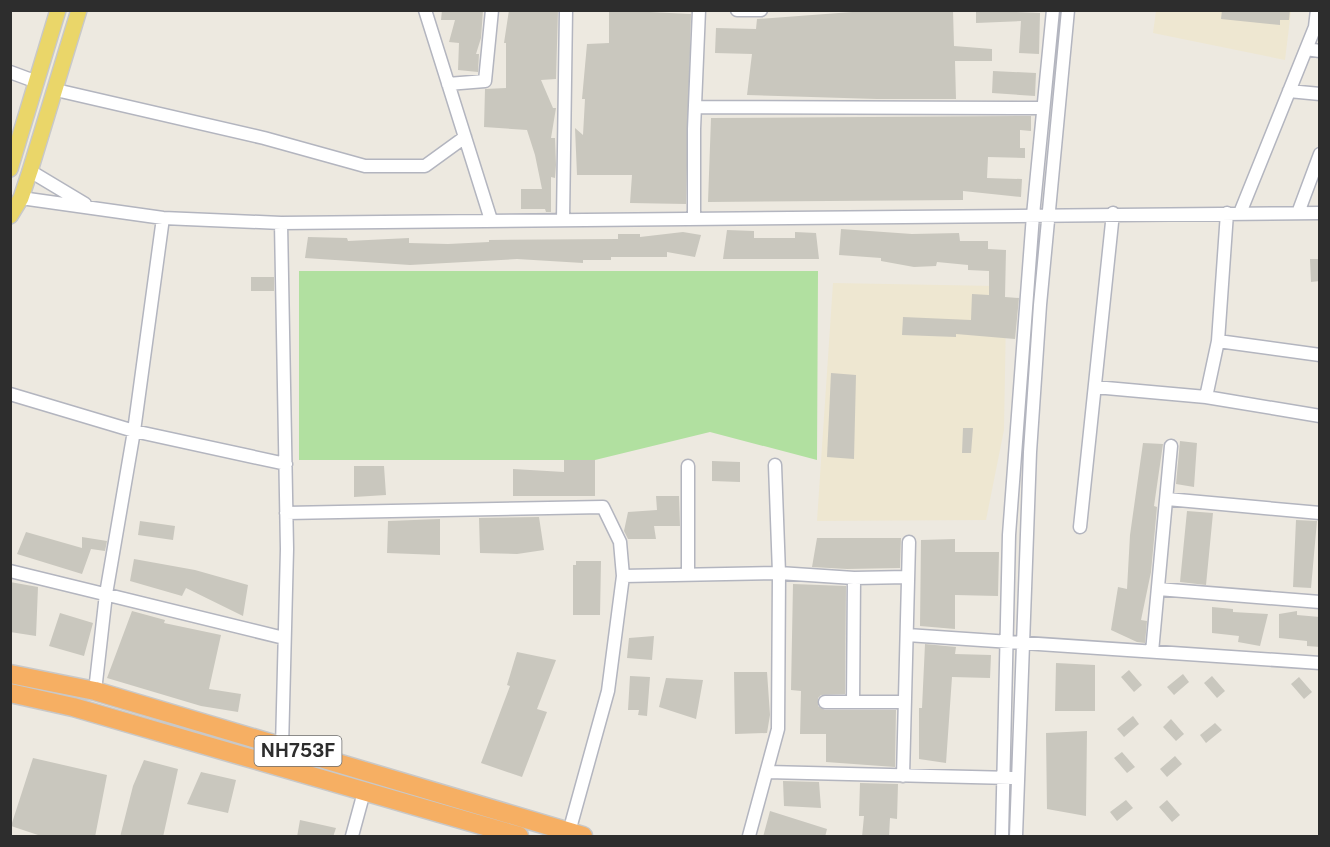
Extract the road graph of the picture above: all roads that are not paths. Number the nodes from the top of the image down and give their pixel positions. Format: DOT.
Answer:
graph roads {
  1 [pos="58,10"];
  2 [pos="79,10"];
  3 [pos="425,10"];
  4 [pos="492,10"];
  5 [pos="566,10"];
  6 [pos="699,10"];
  7 [pos="737,10"];
  8 [pos="761,10"];
  9 [pos="1053,10"];
  10 [pos="1068,10"];
  11 [pos="1317,10"];
  12 [pos="1306,49"];
  13 [pos="1320,51"];
  14 [pos="10,72"];
  15 [pos="37,82"];
  16 [pos="448,84"];
  17 [pos="56,90"];
  18 [pos="1289,92"];
  19 [pos="1320,94"];
  20 [pos="695,107"];
  21 [pos="1043,108"];
  22 [pos="465,137"];
  23 [pos="1320,154"];
  24 [pos="10,168"];
  25 [pos="30,171"];
  26 [pos="21,198"];
  27 [pos="89,206"];
  28 [pos="1113,213"];
  29 [pos="1234,213"];
  30 [pos="1298,213"];
  31 [pos="1320,213"];
  32 [pos="1033,215"];
  33 [pos="1048,215"];
  34 [pos="10,216"];
  35 [pos="163,218"];
  36 [pos="694,219"];
  37 [pos="491,220"];
  38 [pos="563,220"];
  39 [pos="281,223"];
  40 [pos="1218,341"];
  41 [pos="1320,355"];
  42 [pos="1095,387"];
  43 [pos="10,394"];
  44 [pos="1206,397"];
  45 [pos="1320,416"];
  46 [pos="134,431"];
  47 [pos="1171,446"];
  48 [pos="286,464"];
  49 [pos="775,465"];
  50 [pos="688,466"];
  51 [pos="1167,500"];
  52 [pos="286,513"];
  53 [pos="1320,513"];
  54 [pos="1080,527"];
  55 [pos="909,542"];
  56 [pos="10,571"];
  57 [pos="779,573"];
  58 [pos="688,574"];
  59 [pos="623,576"];
  60 [pos="908,577"];
  61 [pos="854,578"];
  62 [pos="1158,589"];
  63 [pos="106,594"];
  64 [pos="1320,602"];
  65 [pos="907,635"];
  66 [pos="284,638"];
  67 [pos="1007,642"];
  68 [pos="1021,643"];
  69 [pos="1152,652"];
  70 [pos="1320,663"];
  71 [pos="10,674"];
  72 [pos="95,691"];
  73 [pos="10,693"];
  74 [pos="825,702"];
  75 [pos="853,702"];
  76 [pos="905,702"];
  77 [pos="282,747"];
  78 [pos="767,772"];
  79 [pos="903,776"];
  80 [pos="1003,778"];
  81 [pos="1017,779"];
  82 [pos="364,792"];
  83 [pos="576,834"];
  84 [pos="352,837"];
  85 [pos="519,837"];
  86 [pos="749,837"];
  87 [pos="1002,837"];
  88 [pos="1016,837"];
  1 -- 15 [label="main road"];
  2 -- 17 [label="main road"];
  3 -- 16 [label="street"];
  4 -- 16 [label="street"];
  5 -- 38 [label="street"];
  6 -- 20 [label="street"];
  7 -- 8 [label="street"];
  9 -- 21 [label="street"];
  10 -- 33 [label="street"];
  11 -- 12 [label="street"];
  12 -- 13 [label="street"];
  12 -- 18 [label="street"];
  14 -- 15 [label="street"];
  15 -- 24 [label="main road"];
  16 -- 22 [label="street"];
  17 -- 22 [label="street"];
  17 -- 25 [label="main road"];
  18 -- 19 [label="street"];
  18 -- 29 [label="street"];
  20 -- 21 [label="street"];
  20 -- 36 [label="street"];
  21 -- 32 [label="street"];
  22 -- 37 [label="street"];
  23 -- 30 [label="street"];
  25 -- 26 [label="main road"];
  25 -- 27 [label="street"];
  26 -- 27 [label="street"];
  26 -- 34 [label="main road"];
  27 -- 35 [label="street"];
  28 -- 29 [label="street"];
  28 -- 33 [label="street"];
  28 -- 42 [label="street"];
  29 -- 30 [label="street"];
  29 -- 40 [label="street"];
  30 -- 31 [label="street"];
  32 -- 33 [label="street"];
  32 -- 36 [label="street"];
  32 -- 67 [label="street"];
  33 -- 68 [label="street"];
  35 -- 39 [label="street"];
  35 -- 46 [label="street"];
  36 -- 38 [label="street"];
  37 -- 38 [label="street"];
  37 -- 39 [label="street"];
  39 -- 48 [label="street"];
  40 -- 41 [label="street"];
  40 -- 44 [label="street"];
  42 -- 44 [label="street"];
  42 -- 54 [label="street"];
  43 -- 46 [label="street"];
  44 -- 45 [label="street"];
  46 -- 48 [label="street"];
  46 -- 63 [label="street"];
  47 -- 51 [label="street"];
  48 -- 52 [label="street"];
  49 -- 57 [label="street"];
  50 -- 58 [label="street"];
  51 -- 53 [label="street"];
  51 -- 62 [label="street"];
  52 -- 59 [label="street"];
  52 -- 66 [label="street"];
  55 -- 60 [label="street"];
  56 -- 63 [label="street"];
  57 -- 58 [label="street"];
  57 -- 61 [label="street"];
  57 -- 78 [label="street"];
  58 -- 59 [label="street"];
  59 -- 83 [label="street"];
  60 -- 61 [label="street"];
  60 -- 65 [label="street"];
  61 -- 75 [label="street"];
  62 -- 64 [label="street"];
  62 -- 69 [label="street"];
  63 -- 66 [label="street"];
  63 -- 72 [label="street"];
  65 -- 67 [label="street"];
  65 -- 76 [label="street"];
  66 -- 77 [label="street"];
  67 -- 68 [label="street"];
  67 -- 80 [label="street"];
  68 -- 69 [label="street"];
  68 -- 81 [label="street"];
  69 -- 70 [label="street"];
  71 -- 72 [label="highway, NH753F"];
  72 -- 77 [label="highway, NH753F"];
  73 -- 82 [label="highway, NH753F"];
  74 -- 75 [label="street"];
  75 -- 76 [label="street"];
  76 -- 79 [label="street"];
  77 -- 83 [label="highway, NH753F"];
  78 -- 79 [label="street"];
  78 -- 86 [label="street"];
  79 -- 80 [label="street"];
  80 -- 81 [label="street"];
  80 -- 87 [label="street"];
  81 -- 88 [label="street"];
  82 -- 84 [label="street"];
  82 -- 85 [label="highway, NH753F"];
}
